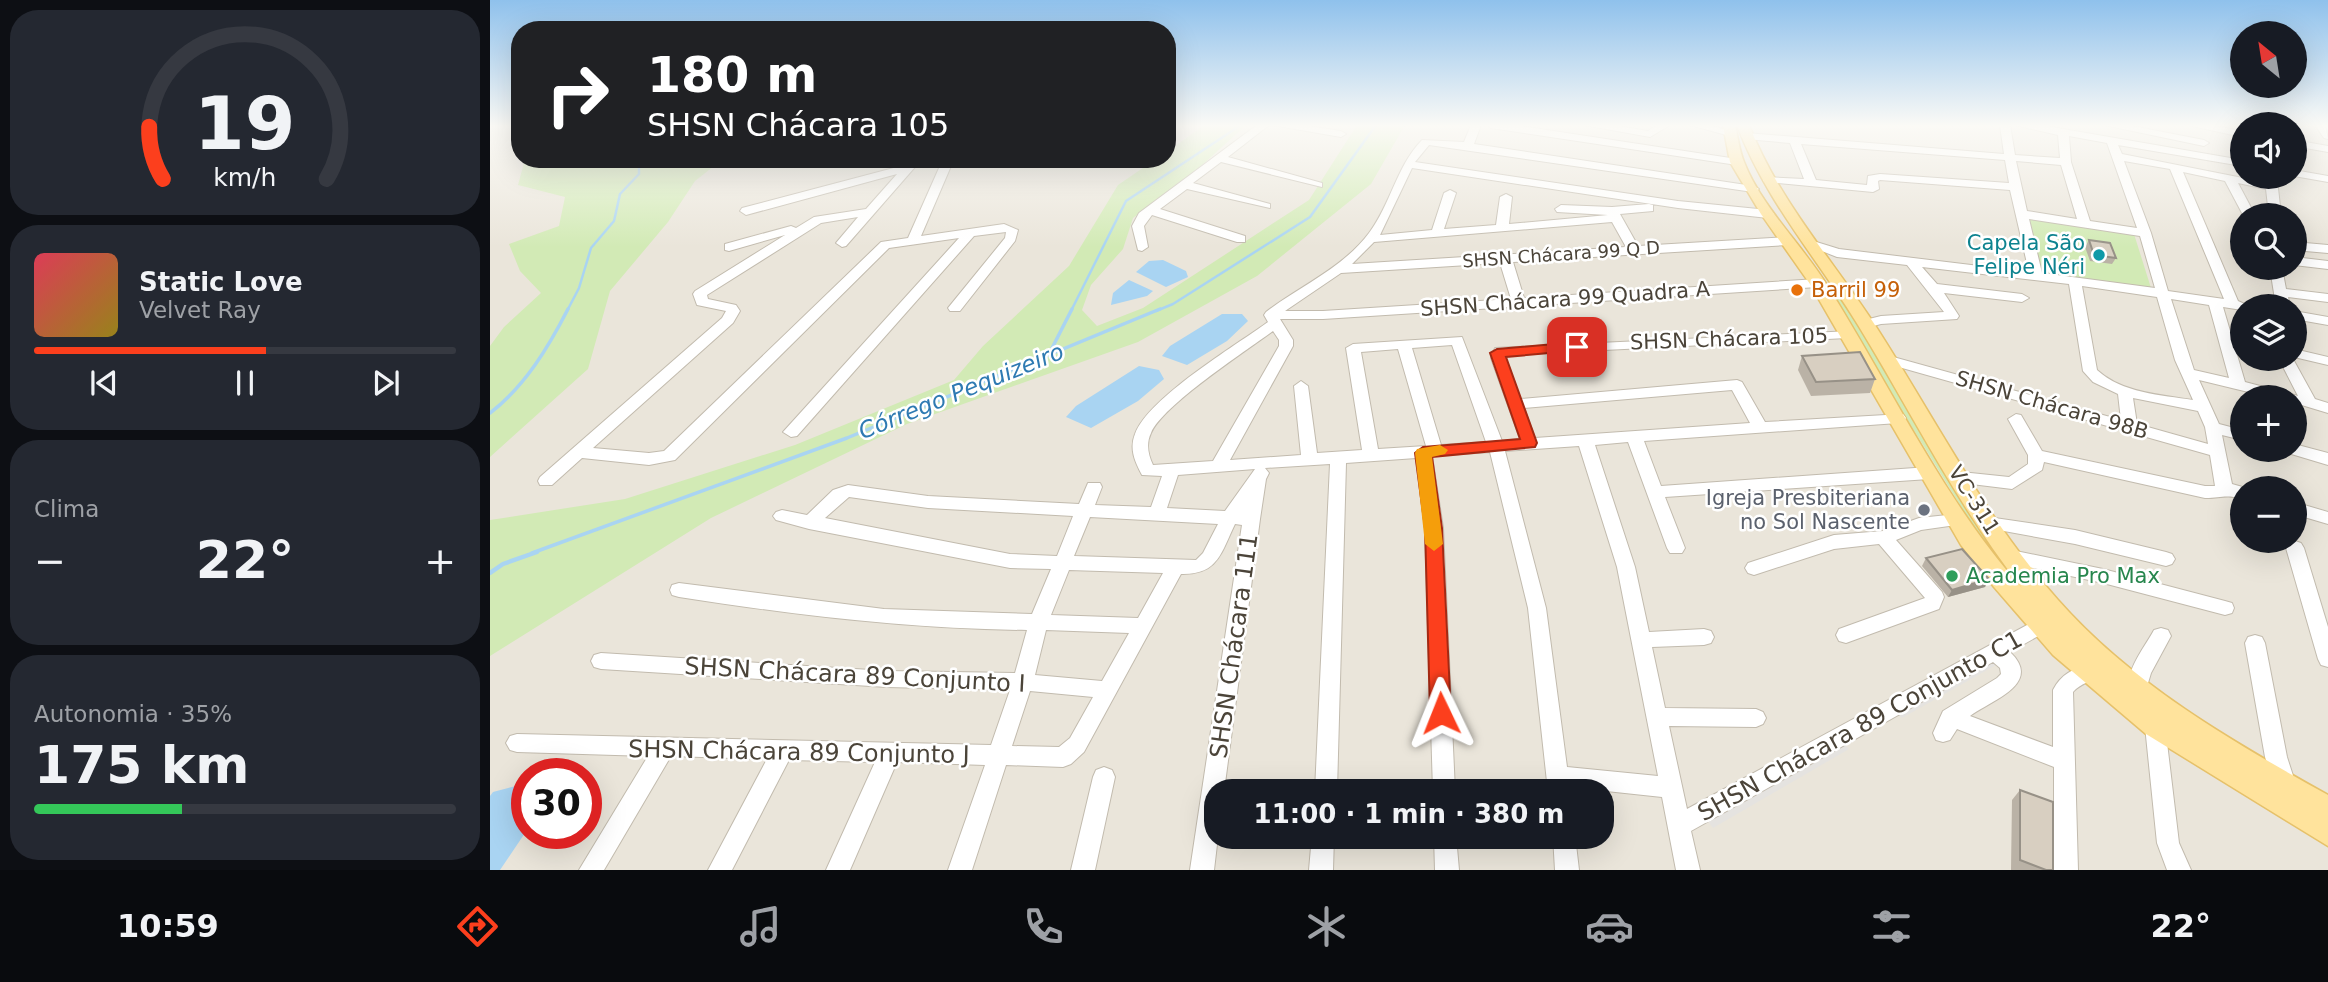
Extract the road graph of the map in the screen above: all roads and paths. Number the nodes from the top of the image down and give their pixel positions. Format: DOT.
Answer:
graph roads {
  1 [pos="1411,165"];
  2 [pos="1212,166"];
  3 [pos="1246,166"];
  4 [pos="1416,166"];
  5 [pos="1595,166"];
  6 [pos="1739,166"];
  7 [pos="1758,166"];
  8 [pos="1804,166"];
  9 [pos="2012,166"];
  10 [pos="2067,166"];
  11 [pos="2120,166"];
  12 [pos="2167,166"];
  13 [pos="2175,167"];
  14 [pos="898,168"];
  15 [pos="908,168"];
  16 [pos="945,168"];
  17 [pos="2307,176"];
  18 [pos="2229,177"];
  19 [pos="1766,179"];
  20 [pos="2328,180"];
  21 [pos="1811,183"];
  22 [pos="1186,185"];
  23 [pos="1318,185"];
  24 [pos="2015,187"];
  25 [pos="1754,190"];
  26 [pos="1450,193"];
  27 [pos="1506,197"];
  28 [pos="2243,203"];
  29 [pos="2274,203"];
  30 [pos="1668,204"];
  31 [pos="1266,206"];
  32 [pos="1561,209"];
  33 [pos="746,211"];
  34 [pos="1153,211"];
  35 [pos="1767,211"];
  36 [pos="1785,211"];
  37 [pos="870,212"];
  38 [pos="1614,214"];
  39 [pos="2022,214"];
  40 [pos="2085,224"];
  41 [pos="808,225"];
  42 [pos="1502,228"];
  43 [pos="971,232"];
  44 [pos="1437,233"];
  45 [pos="2145,233"];
  46 [pos="914,239"];
  47 [pos="1241,239"];
  48 [pos="1371,239"];
  49 [pos="842,243"];
  50 [pos="729,247"];
  51 [pos="1142,247"];
  52 [pos="2307,247"];
  53 [pos="1633,248"];
  54 [pos="1810,249"];
  55 [pos="2328,249"];
  56 [pos="1504,257"];
  57 [pos="2307,263"];
  58 [pos="1913,264"];
  59 [pos="2328,265"];
  60 [pos="1336,269"];
  61 [pos="2037,278"];
  62 [pos="1828,282"];
  63 [pos="2075,282"];
  64 [pos="1934,288"];
  65 [pos="2162,293"];
  66 [pos="2232,294"];
  67 [pos="2022,298"];
  68 [pos="2307,298"];
  69 [pos="2328,298"];
  70 [pos="1519,302"];
  71 [pos="2215,303"];
  72 [pos="2230,305"];
  73 [pos="955,307"];
  74 [pos="2307,317"];
  75 [pos="1273,319"];
  76 [pos="2328,321"];
  77 [pos="1863,323"];
  78 [pos="1404,344"];
  79 [pos="1353,348"];
  80 [pos="2307,356"];
  81 [pos="1886,359"];
  82 [pos="2328,361"];
  83 [pos="1925,369"];
  84 [pos="2090,371"];
  85 [pos="2188,373"];
  86 [pos="1897,379"];
  87 [pos="2238,385"];
  88 [pos="1301,386"];
  89 [pos="2125,390"];
  90 [pos="2307,402"];
  91 [pos="1516,404"];
  92 [pos="2204,407"];
  93 [pos="2328,408"];
  94 [pos="1898,418"];
  95 [pos="2016,419"];
  96 [pos="2129,426"];
  97 [pos="1760,427"];
  98 [pos="2213,427"];
  99 [pos="791,432"];
  100 [pos="2230,432"];
  101 [pos="1634,436"];
  102 [pos="1585,440"];
  103 [pos="1529,443"];
  104 [pos="1496,446"];
  105 [pos="1915,448"];
  106 [pos="579,452"];
  107 [pos="1429,452"];
  108 [pos="2218,452"];
  109 [pos="2307,452"];
  110 [pos="2035,455"];
  111 [pos="1371,456"];
  112 [pos="1946,456"];
  113 [pos="2328,458"];
  114 [pos="1338,459"];
  115 [pos="1310,461"];
  116 [pos="1218,466"];
  117 [pos="1262,468"];
  118 [pos="1172,469"];
  119 [pos="1929,473"];
  120 [pos="1961,478"];
  121 [pos="546,481"];
  122 [pos="1094,487"];
  123 [pos="2224,488"];
  124 [pos="2230,490"];
  125 [pos="1655,492"];
  126 [pos="1086,511"];
  127 [pos="2307,512"];
  128 [pos="1157,514"];
  129 [pos="782,516"];
  130 [pos="1230,518"];
  131 [pos="2328,518"];
  132 [pos="1251,519"];
  133 [pos="1957,520"];
  134 [pos="809,523"];
  135 [pos="1988,523"];
  136 [pos="1884,538"];
  137 [pos="1676,548"];
  138 [pos="2296,553"];
  139 [pos="2011,557"];
  140 [pos="2166,559"];
  141 [pos="1060,564"];
  142 [pos="1176,567"];
  143 [pos="1754,568"];
  144 [pos="679,590"];
  145 [pos="2225,608"];
  146 [pos="1040,620"];
  147 [pos="1143,626"];
  148 [pos="2040,626"];
  149 [pos="1846,635"];
  150 [pos="2161,636"];
  151 [pos="1704,637"];
  152 [pos="1641,640"];
  153 [pos="2255,643"];
  154 [pos="1995,651"];
  155 [pos="2328,659"];
  156 [pos="601,661"];
  157 [pos="2089,672"];
  158 [pos="2139,680"];
  159 [pos="1023,682"];
  160 [pos="1108,691"];
  161 [pos="1657,717"];
  162 [pos="1756,718"];
  163 [pos="2155,726"];
  164 [pos="517,743"];
  165 [pos="664,748"];
  166 [pos="783,750"];
  167 [pos="890,753"];
  168 [pos="998,757"];
  169 [pos="2276,757"];
  170 [pos="2242,759"];
  171 [pos="2064,761"];
  172 [pos="1104,777"];
  173 [pos="1326,779"];
  174 [pos="1444,779"];
  175 [pos="1557,779"];
  176 [pos="2285,785"];
  177 [pos="1614,786"];
  178 [pos="1671,788"];
  179 [pos="2328,809"];
  180 [pos="1680,825"];
  181 [pos="2328,833"];
  182 [pos="1322,849"];
  183 [pos="1446,849"];
  184 [pos="1565,849"];
  185 [pos="591,870"];
  186 [pos="720,870"];
  187 [pos="838,870"];
  188 [pos="960,870"];
  189 [pos="1083,870"];
  190 [pos="1202,870"];
  191 [pos="1321,870"];
  192 [pos="1447,870"];
  193 [pos="1567,870"];
  194 [pos="1688,870"];
  195 [pos="2066,870"];
  196 [pos="2179,870"];
  1 -- 48 [label="street"];
  2 -- 22 [label="street"];
  3 -- 23 [label="street"];
  4 -- 30 [label="street"];
  5 -- 25 [label="street"];
  6 -- 25 [label="main road, VC-311"];
  7 -- 19 [label="main road"];
  8 -- 21 [label="street"];
  9 -- 24 [label="street"];
  10 -- 40 [label="street"];
  11 -- 45 [label="street"];
  12 -- 13 [label="street"];
  13 -- 18 [label="street"];
  13 -- 66 [label="street"];
  14 -- 33 [label="street"];
  15 -- 37 [label="street"];
  16 -- 46 [label="street"];
  17 -- 20 [label="street"];
  18 -- 28 [label="street"];
  18 -- 29 [label="street"];
  19 -- 21 [label="street"];
  19 -- 36 [label="main road"];
  21 -- 24 [label="street"];
  22 -- 31 [label="street"];
  22 -- 34 [label="street"];
  24 -- 39 [label="street"];
  25 -- 35 [label="main road, VC-311"];
  26 -- 44 [label="street"];
  27 -- 42 [label="street"];
  30 -- 35 [label="street"];
  30 -- 38 [label="street"];
  32 -- 38 [label="street"];
  34 -- 47 [label="street"];
  34 -- 51 [label="street"];
  35 -- 36 [label="main road"];
  35 -- 54 [label="main road, VC-311"];
  36 -- 54 [label="main road"];
  37 -- 41 [label="street"];
  37 -- 49 [label="street"];
  38 -- 42 [label="street"];
  38 -- 53 [label="street"];
  39 -- 40 [label="street"];
  39 -- 61 [label="street"];
  40 -- 45 [label="street"];
  41 -- 50 [label="street"];
  41 -- 106 [label="street"];
  42 -- 44 [label="street"];
  43 -- 46 [label="street"];
  43 -- 73 [label="street"];
  43 -- 99 [label="street"];
  44 -- 48 [label="street"];
  45 -- 65 [label="street"];
  46 -- 106 [label="street"];
  48 -- 60 [label="street, SHSN Chácara 99 Q D"];
  52 -- 55 [label="street"];
  53 -- 54 [label="street, SHSN Chácara 99 Q D"];
  53 -- 56 [label="street, SHSN Chácara 99 Q D"];
  54 -- 58 [label="street, SHSN Chácara 99 Q D"];
  54 -- 62 [label="main road, VC-311"];
  56 -- 60 [label="street, SHSN Chácara 99 Q D"];
  56 -- 70 [label="street"];
  57 -- 59 [label="street"];
  58 -- 61 [label="street, SHSN Chácara 99 Q D"];
  58 -- 64 [label="street"];
  60 -- 75 [label="street, SHSN Chácara 99 Q D"];
  61 -- 63 [label="street, SHSN Chácara 99 Q D"];
  62 -- 70 [label="street, SHSN Chácara 99 Quadra A"];
  62 -- 77 [label="main road, VC-311"];
  63 -- 65 [label="street, SHSN Chácara 99 Q D"];
  63 -- 84 [label="street"];
  64 -- 67 [label="street"];
  64 -- 77 [label="street"];
  65 -- 71 [label="street, SHSN Chácara 99 Q D"];
  65 -- 85 [label="street"];
  68 -- 69 [label="street"];
  70 -- 75 [label="street, SHSN Chácara 99 Quadra A"];
  71 -- 72 [label="street, SHSN Chácara 99 Q D"];
  71 -- 87 [label="street"];
  74 -- 76 [label="street"];
  75 -- 116 [label="street"];
  75 -- 118 [label="street, SHSN Chácara 99 Q D"];
  77 -- 81 [label="main road, VC-311"];
  77 -- 91 [label="street, SHSN Chácara 105"];
  77 -- 94 [label="main road, VC-311"];
  78 -- 79 [label="street"];
  78 -- 104 [label="street"];
  78 -- 107 [label="street"];
  79 -- 111 [label="street"];
  80 -- 82 [label="street"];
  81 -- 83 [label="street, SHSN Chácara 98B"];
  81 -- 86 [label="main road, VC-311"];
  83 -- 86 [label="street"];
  83 -- 96 [label="street, SHSN Chácara 98B"];
  84 -- 89 [label="street"];
  85 -- 87 [label="street"];
  85 -- 92 [label="street"];
  86 -- 112 [label="main road, VC-311"];
  88 -- 115 [label="street"];
  89 -- 92 [label="street"];
  89 -- 96 [label="street"];
  90 -- 93 [label="street"];
  91 -- 97 [label="street"];
  91 -- 103 [label="street, SHSN Chácara 105"];
  92 -- 98 [label="street"];
  94 -- 97 [label="street"];
  94 -- 105 [label="main road, VC-311"];
  95 -- 110 [label="street"];
  96 -- 108 [label="street, SHSN Chácara 98B"];
  97 -- 101 [label="street"];
  98 -- 100 [label="street"];
  98 -- 108 [label="street"];
  101 -- 102 [label="street"];
  101 -- 125 [label="street"];
  102 -- 103 [label="street"];
  102 -- 152 [label="street"];
  103 -- 104 [label="street"];
  104 -- 107 [label="street"];
  104 -- 175 [label="street"];
  105 -- 112 [label="main road"];
  105 -- 119 [label="main road, VC-311"];
  106 -- 121 [label="street"];
  107 -- 111 [label="street"];
  107 -- 174 [label="street"];
  108 -- 123 [label="street"];
  109 -- 113 [label="street"];
  110 -- 120 [label="street"];
  110 -- 123 [label="street"];
  111 -- 114 [label="street"];
  112 -- 120 [label="main road, VC-311"];
  114 -- 115 [label="street"];
  114 -- 173 [label="street"];
  115 -- 117 [label="street"];
  116 -- 117 [label="street"];
  116 -- 118 [label="street"];
  117 -- 130 [label="street"];
  117 -- 132 [label="street, SHSN Chácara 111"];
  118 -- 128 [label="street"];
  119 -- 125 [label="street"];
  119 -- 133 [label="main road, VC-311"];
  120 -- 135 [label="main road, VC-311"];
  122 -- 126 [label="street"];
  123 -- 124 [label="street"];
  125 -- 137 [label="street"];
  126 -- 128 [label="street"];
  126 -- 134 [label="street"];
  126 -- 141 [label="street"];
  127 -- 131 [label="street"];
  128 -- 130 [label="street"];
  129 -- 134 [label="street"];
  130 -- 132 [label="street"];
  130 -- 142 [label="street"];
  132 -- 190 [label="street, SHSN Chácara 111"];
  133 -- 136 [label="street"];
  133 -- 148 [label="main road, VC-311"];
  134 -- 141 [label="street"];
  135 -- 139 [label="main road, VC-311"];
  135 -- 140 [label="street"];
  136 -- 143 [label="street"];
  136 -- 149 [label="street"];
  138 -- 155 [label="street"];
  139 -- 145 [label="street"];
  139 -- 158 [label="main road, VC-311"];
  141 -- 142 [label="street"];
  141 -- 146 [label="street"];
  142 -- 147 [label="street"];
  144 -- 146 [label="street"];
  146 -- 147 [label="street"];
  146 -- 159 [label="street"];
  147 -- 160 [label="street"];
  148 -- 154 [label="street, SHSN Chácara 89 Conjunto C1"];
  148 -- 157 [label="main road, VC-311"];
  150 -- 158 [label="street"];
  151 -- 152 [label="street"];
  152 -- 161 [label="street"];
  153 -- 169 [label="street"];
  154 -- 171 [label="street"];
  154 -- 180 [label="street, SHSN Chácara 89 Conjunto C1"];
  156 -- 159 [label="street, SHSN Chácara 89 Conjunto I"];
  157 -- 163 [label="main road, VC-311"];
  157 -- 171 [label="street"];
  158 -- 170 [label="main road, VC-311"];
  159 -- 160 [label="street, SHSN Chácara 89 Conjunto I"];
  159 -- 168 [label="street"];
  160 -- 168 [label="street, SHSN Chácara 89 Conjunto J"];
  161 -- 162 [label="street"];
  161 -- 178 [label="street"];
  163 -- 181 [label="main road, VC-311"];
  163 -- 196 [label="street"];
  164 -- 165 [label="street, SHSN Chácara 89 Conjunto J"];
  165 -- 166 [label="street, SHSN Chácara 89 Conjunto J"];
  165 -- 185 [label="street"];
  166 -- 167 [label="street, SHSN Chácara 89 Conjunto J"];
  166 -- 186 [label="street"];
  167 -- 168 [label="street, SHSN Chácara 89 Conjunto J"];
  167 -- 187 [label="street"];
  168 -- 188 [label="street"];
  169 -- 170 [label="street"];
  169 -- 176 [label="street"];
  170 -- 176 [label="main road, VC-311"];
  171 -- 195 [label="street"];
  172 -- 189 [label="street"];
  176 -- 179 [label="main road, VC-311"];
  177 -- 178 [label="street"];
  178 -- 180 [label="street"];
  180 -- 194 [label="street"];
  182 -- 191 [label="street"];
  183 -- 192 [label="street"];
  184 -- 193 [label="street"];
}
